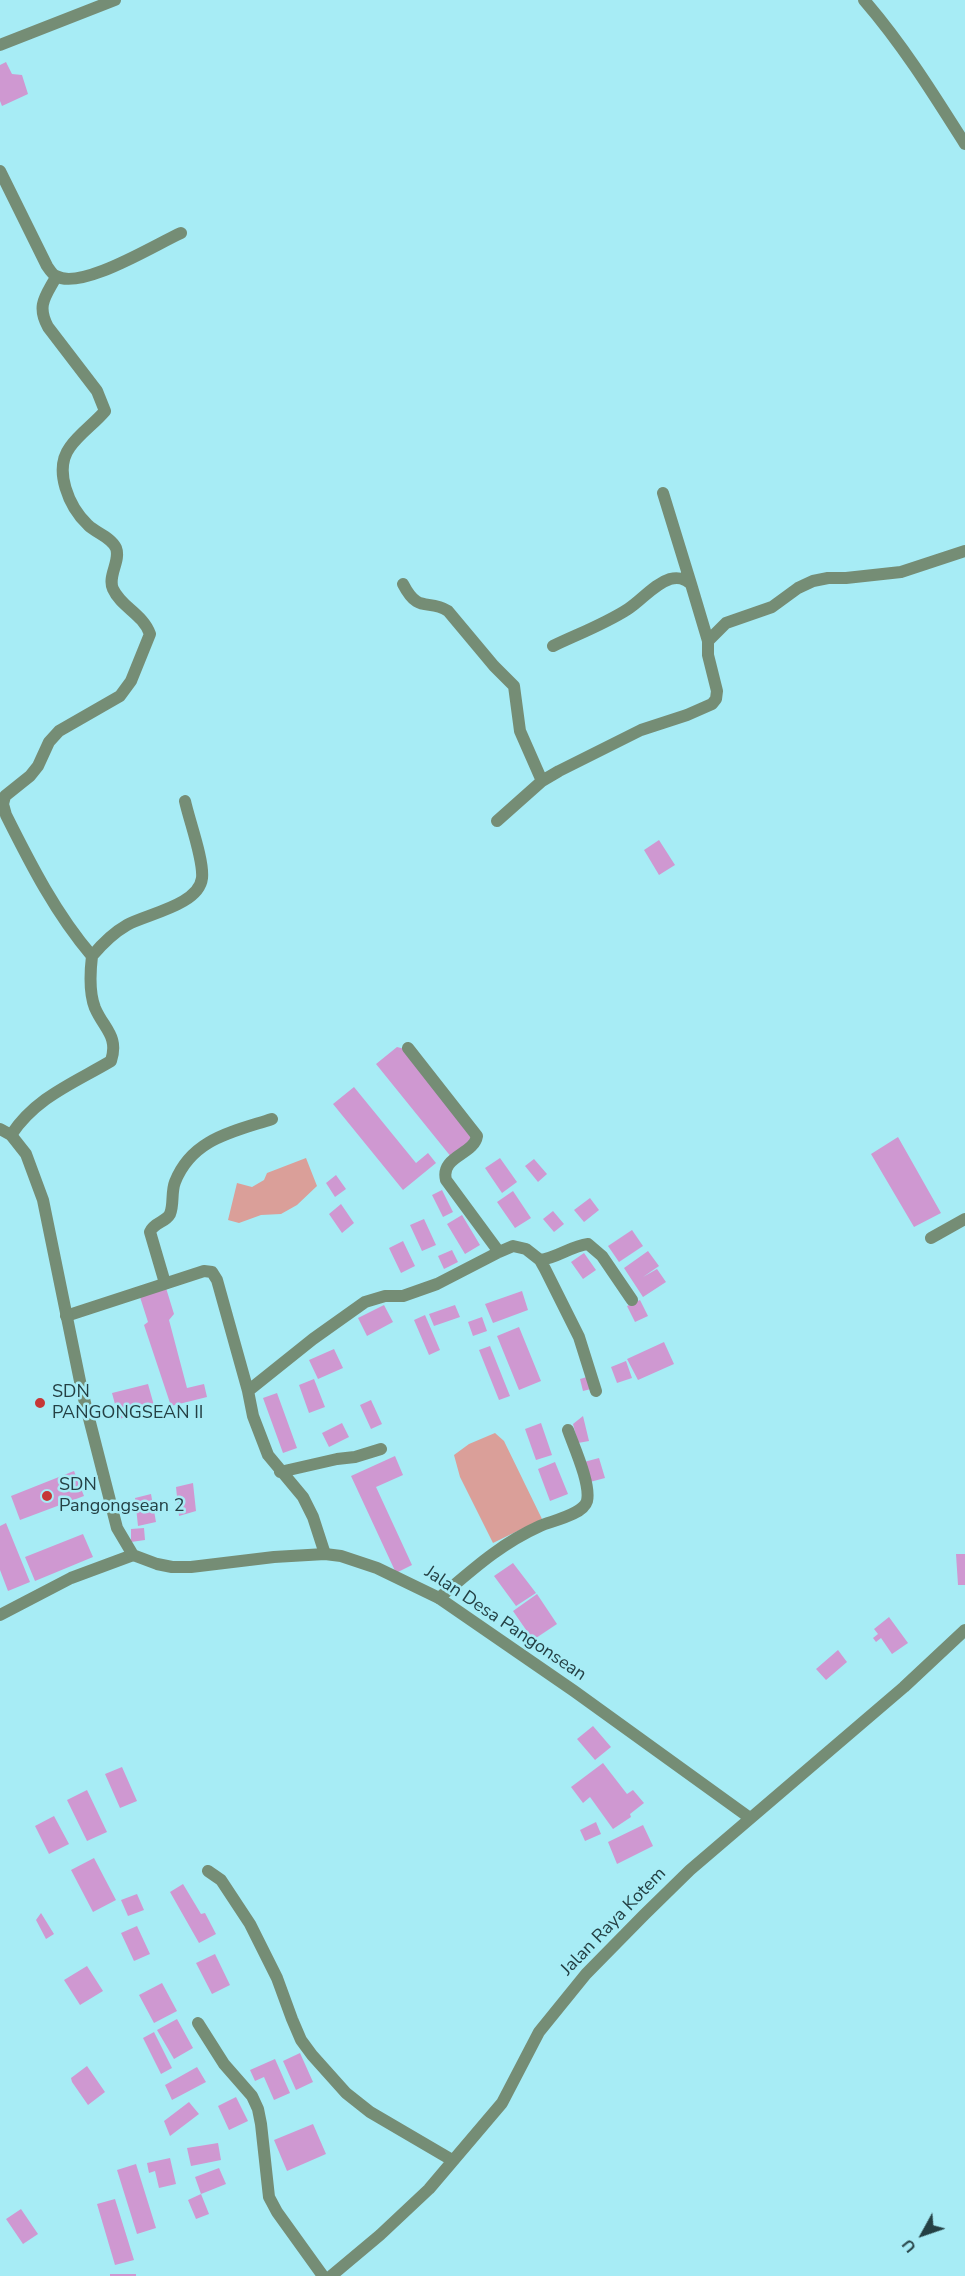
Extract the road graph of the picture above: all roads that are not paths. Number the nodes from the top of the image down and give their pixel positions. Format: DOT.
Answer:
graph roads {
  1 [pos="115,0"];
  2 [pos="864,0"];
  3 [pos="0,45"];
  4 [pos="965,144"];
  5 [pos="0,171"];
  6 [pos="181,233"];
  7 [pos="56,277"];
  8 [pos="663,493"];
  9 [pos="965,551"];
  10 [pos="691,584"];
  11 [pos="403,585"];
  12 [pos="708,641"];
  13 [pos="553,646"];
  14 [pos="542,782"];
  15 [pos="185,801"];
  16 [pos="497,821"];
  17 [pos="92,956"];
  18 [pos="408,1048"];
  19 [pos="272,1119"];
  20 [pos="5,1132"];
  21 [pos="965,1219"];
  22 [pos="931,1238"];
  23 [pos="498,1251"];
  24 [pos="540,1260"];
  25 [pos="165,1283"];
  26 [pos="632,1300"];
  27 [pos="66,1316"];
  28 [pos="248,1391"];
  29 [pos="597,1391"];
  30 [pos="568,1430"];
  31 [pos="381,1449"];
  32 [pos="280,1472"];
  33 [pos="325,1554"];
  34 [pos="133,1555"];
  35 [pos="439,1598"];
  36 [pos="0,1615"];
  37 [pos="965,1630"];
  38 [pos="750,1818"];
  39 [pos="207,1871"];
  40 [pos="198,2022"];
  41 [pos="452,2160"];
  42 [pos="323,2276"];
  43 [pos="331,2276"];
  1 -- 3 [label="street"];
  2 -- 4 [label="street"];
  5 -- 7 [label="street"];
  6 -- 7 [label="street"];
  7 -- 17 [label="street"];
  8 -- 10 [label="street"];
  9 -- 12 [label="street"];
  10 -- 12 [label="street"];
  10 -- 13 [label="street"];
  11 -- 14 [label="street"];
  12 -- 14 [label="street"];
  14 -- 16 [label="street"];
  15 -- 17 [label="street"];
  17 -- 20 [label="street"];
  18 -- 23 [label="street"];
  19 -- 25 [label="street"];
  20 -- 27 [label="street"];
  21 -- 22 [label="street"];
  23 -- 24 [label="street"];
  23 -- 28 [label="street"];
  24 -- 26 [label="street"];
  24 -- 29 [label="street"];
  25 -- 27 [label="street"];
  25 -- 28 [label="street"];
  27 -- 34 [label="street"];
  28 -- 32 [label="street"];
  30 -- 35 [label="street"];
  31 -- 32 [label="street"];
  32 -- 33 [label="street"];
  33 -- 34 [label="street, Jalan Desa Pangonsean"];
  33 -- 35 [label="street, Jalan Desa Pangonsean"];
  34 -- 36 [label="street"];
  35 -- 38 [label="street, Jalan Desa Pangonsean"];
  37 -- 38 [label="street, Jalan Raya Kotem"];
  38 -- 41 [label="street, Jalan Raya Kotem"];
  39 -- 41 [label="street"];
  40 -- 42 [label="street"];
  41 -- 43 [label="street, Jalan Raya Kotem"];
}
